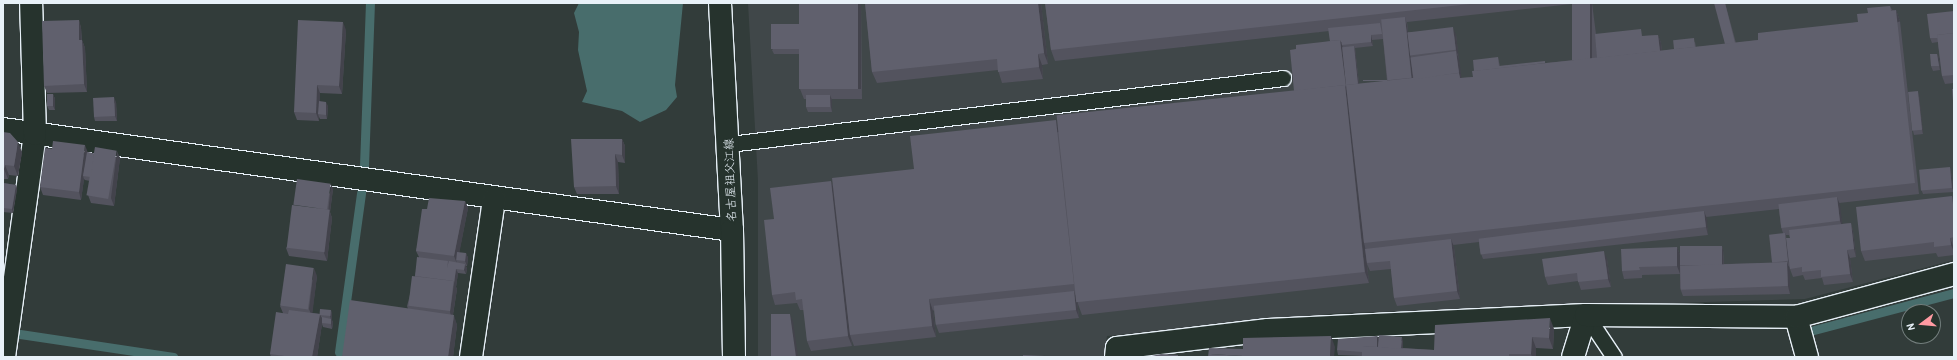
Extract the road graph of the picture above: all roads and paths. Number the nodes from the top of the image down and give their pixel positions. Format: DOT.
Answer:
graph roads {
  1 [pos="31,3"];
  2 [pos="720,3"];
  3 [pos="1283,78"];
  4 [pos="3,129"];
  5 [pos="35,134"];
  6 [pos="729,144"];
  7 [pos="494,198"];
  8 [pos="732,230"];
  9 [pos="1954,274"];
  10 [pos="1586,315"];
  11 [pos="1796,317"];
  12 [pos="4,357"];
  13 [pos="471,357"];
  14 [pos="734,357"];
  15 [pos="1116,357"];
  16 [pos="1573,357"];
  17 [pos="1614,357"];
  18 [pos="1807,357"];
  1 -- 5 [label="street"];
  2 -- 6 [label="street, 名古屋祖父江線"];
  3 -- 6 [label="lane"];
  4 -- 5 [label="street"];
  5 -- 7 [label="street"];
  5 -- 12 [label="street"];
  6 -- 8 [label="street, 名古屋祖父江線"];
  7 -- 8 [label="street"];
  7 -- 13 [label="street"];
  8 -- 14 [label="street, 名古屋祖父江線"];
  9 -- 11 [label="street"];
  10 -- 11 [label="street"];
  10 -- 15 [label="street"];
  10 -- 16 [label="street"];
  10 -- 17 [label="lane"];
  11 -- 18 [label="street"];
}
